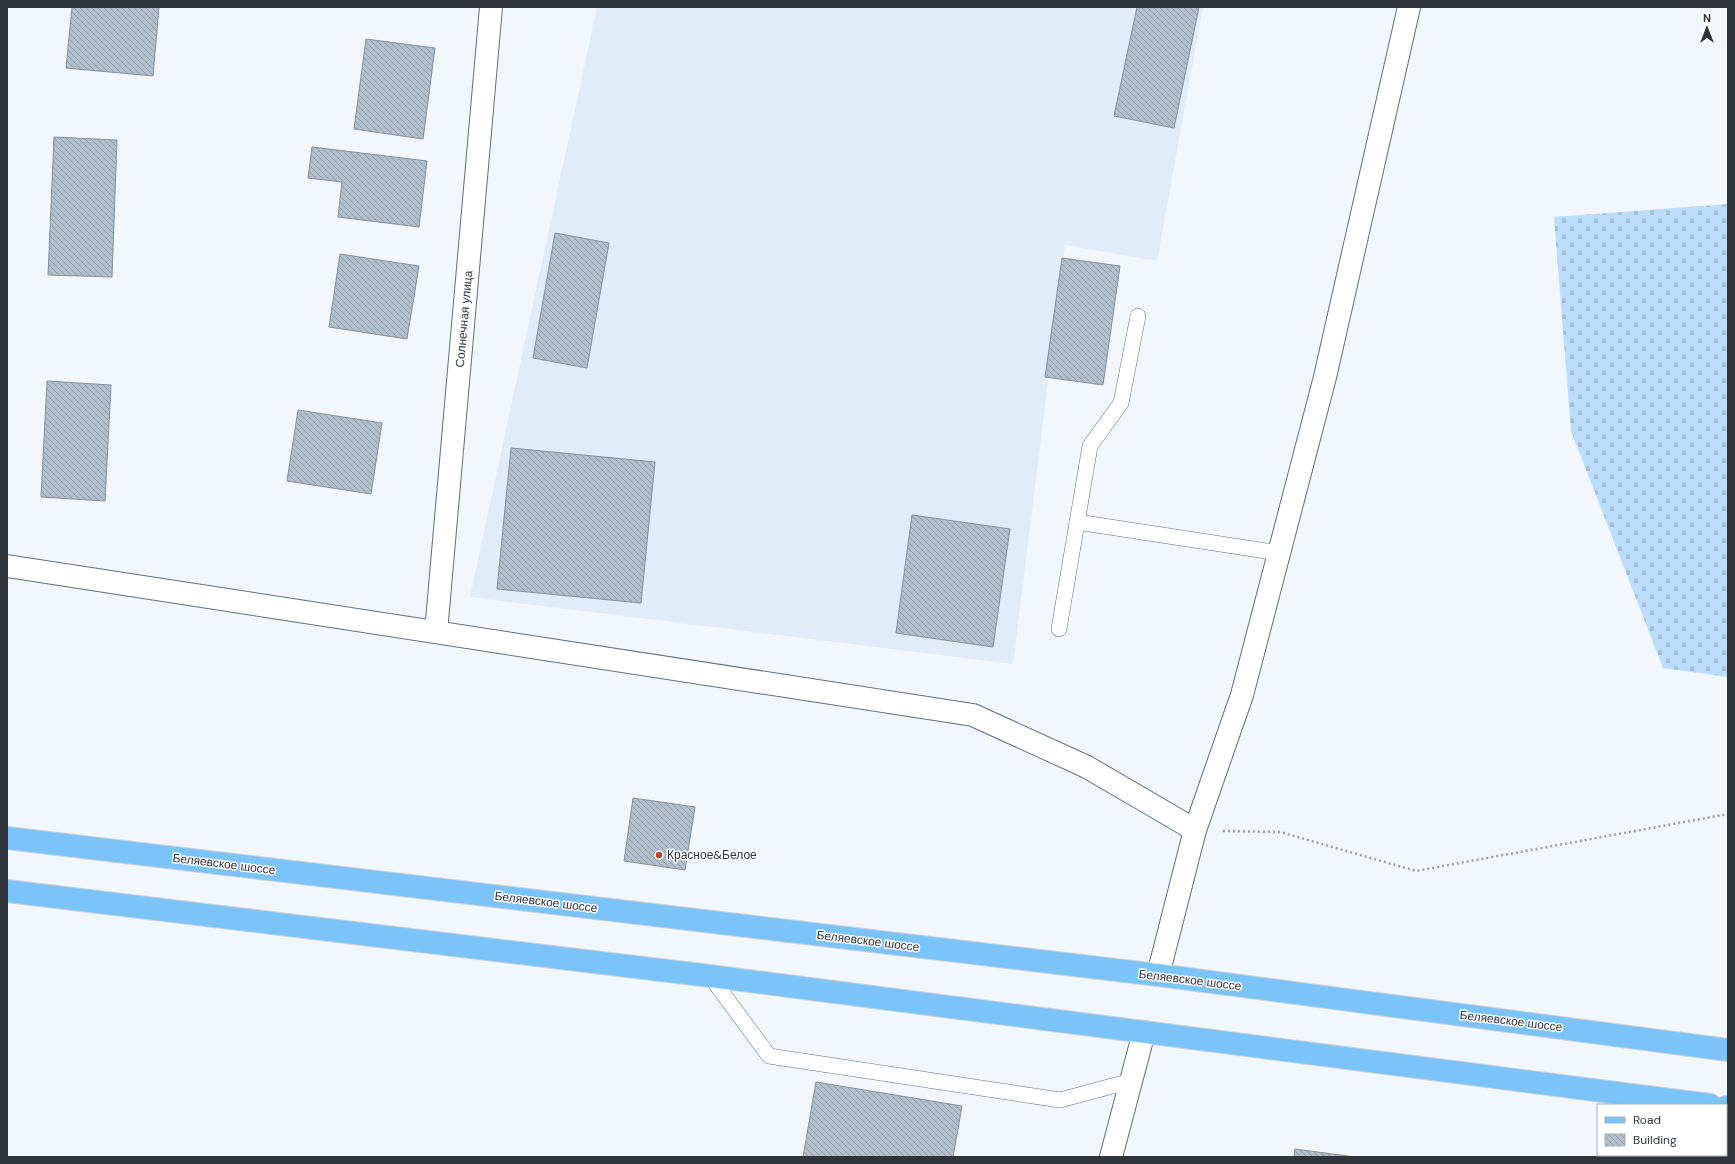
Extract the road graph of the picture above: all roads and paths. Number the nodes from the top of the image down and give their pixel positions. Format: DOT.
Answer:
graph roads {
  1 [pos="491,7"];
  2 [pos="1409,7"];
  3 [pos="1138,316"];
  4 [pos="1077,522"];
  5 [pos="1279,553"];
  6 [pos="7,566"];
  7 [pos="1059,629"];
  8 [pos="436,632"];
  9 [pos="1728,814"];
  10 [pos="1195,830"];
  11 [pos="7,838"];
  12 [pos="7,891"];
  13 [pos="710,976"];
  14 [pos="1158,976"];
  15 [pos="1144,1032"];
  16 [pos="1728,1050"];
  17 [pos="1132,1081"];
  18 [pos="1702,1104"];
  19 [pos="1111,1157"];
  1 -- 8 [label="street, Солнечная улица"];
  2 -- 5 [label="street"];
  3 -- 4 [label="lane"];
  4 -- 5 [label="lane"];
  4 -- 7 [label="lane"];
  5 -- 10 [label="street"];
  6 -- 8 [label="street"];
  8 -- 10 [label="street"];
  9 -- 10 [label="path"];
  10 -- 14 [label="street"];
  11 -- 14 [label="main road, Беляевское шоссе"];
  12 -- 13 [label="main road"];
  13 -- 15 [label="main road"];
  13 -- 17 [label="lane"];
  14 -- 16 [label="main road, Беляевское шоссе"];
  15 -- 17 [label="street"];
  15 -- 18 [label="main road"];
  17 -- 19 [label="street"];
}
